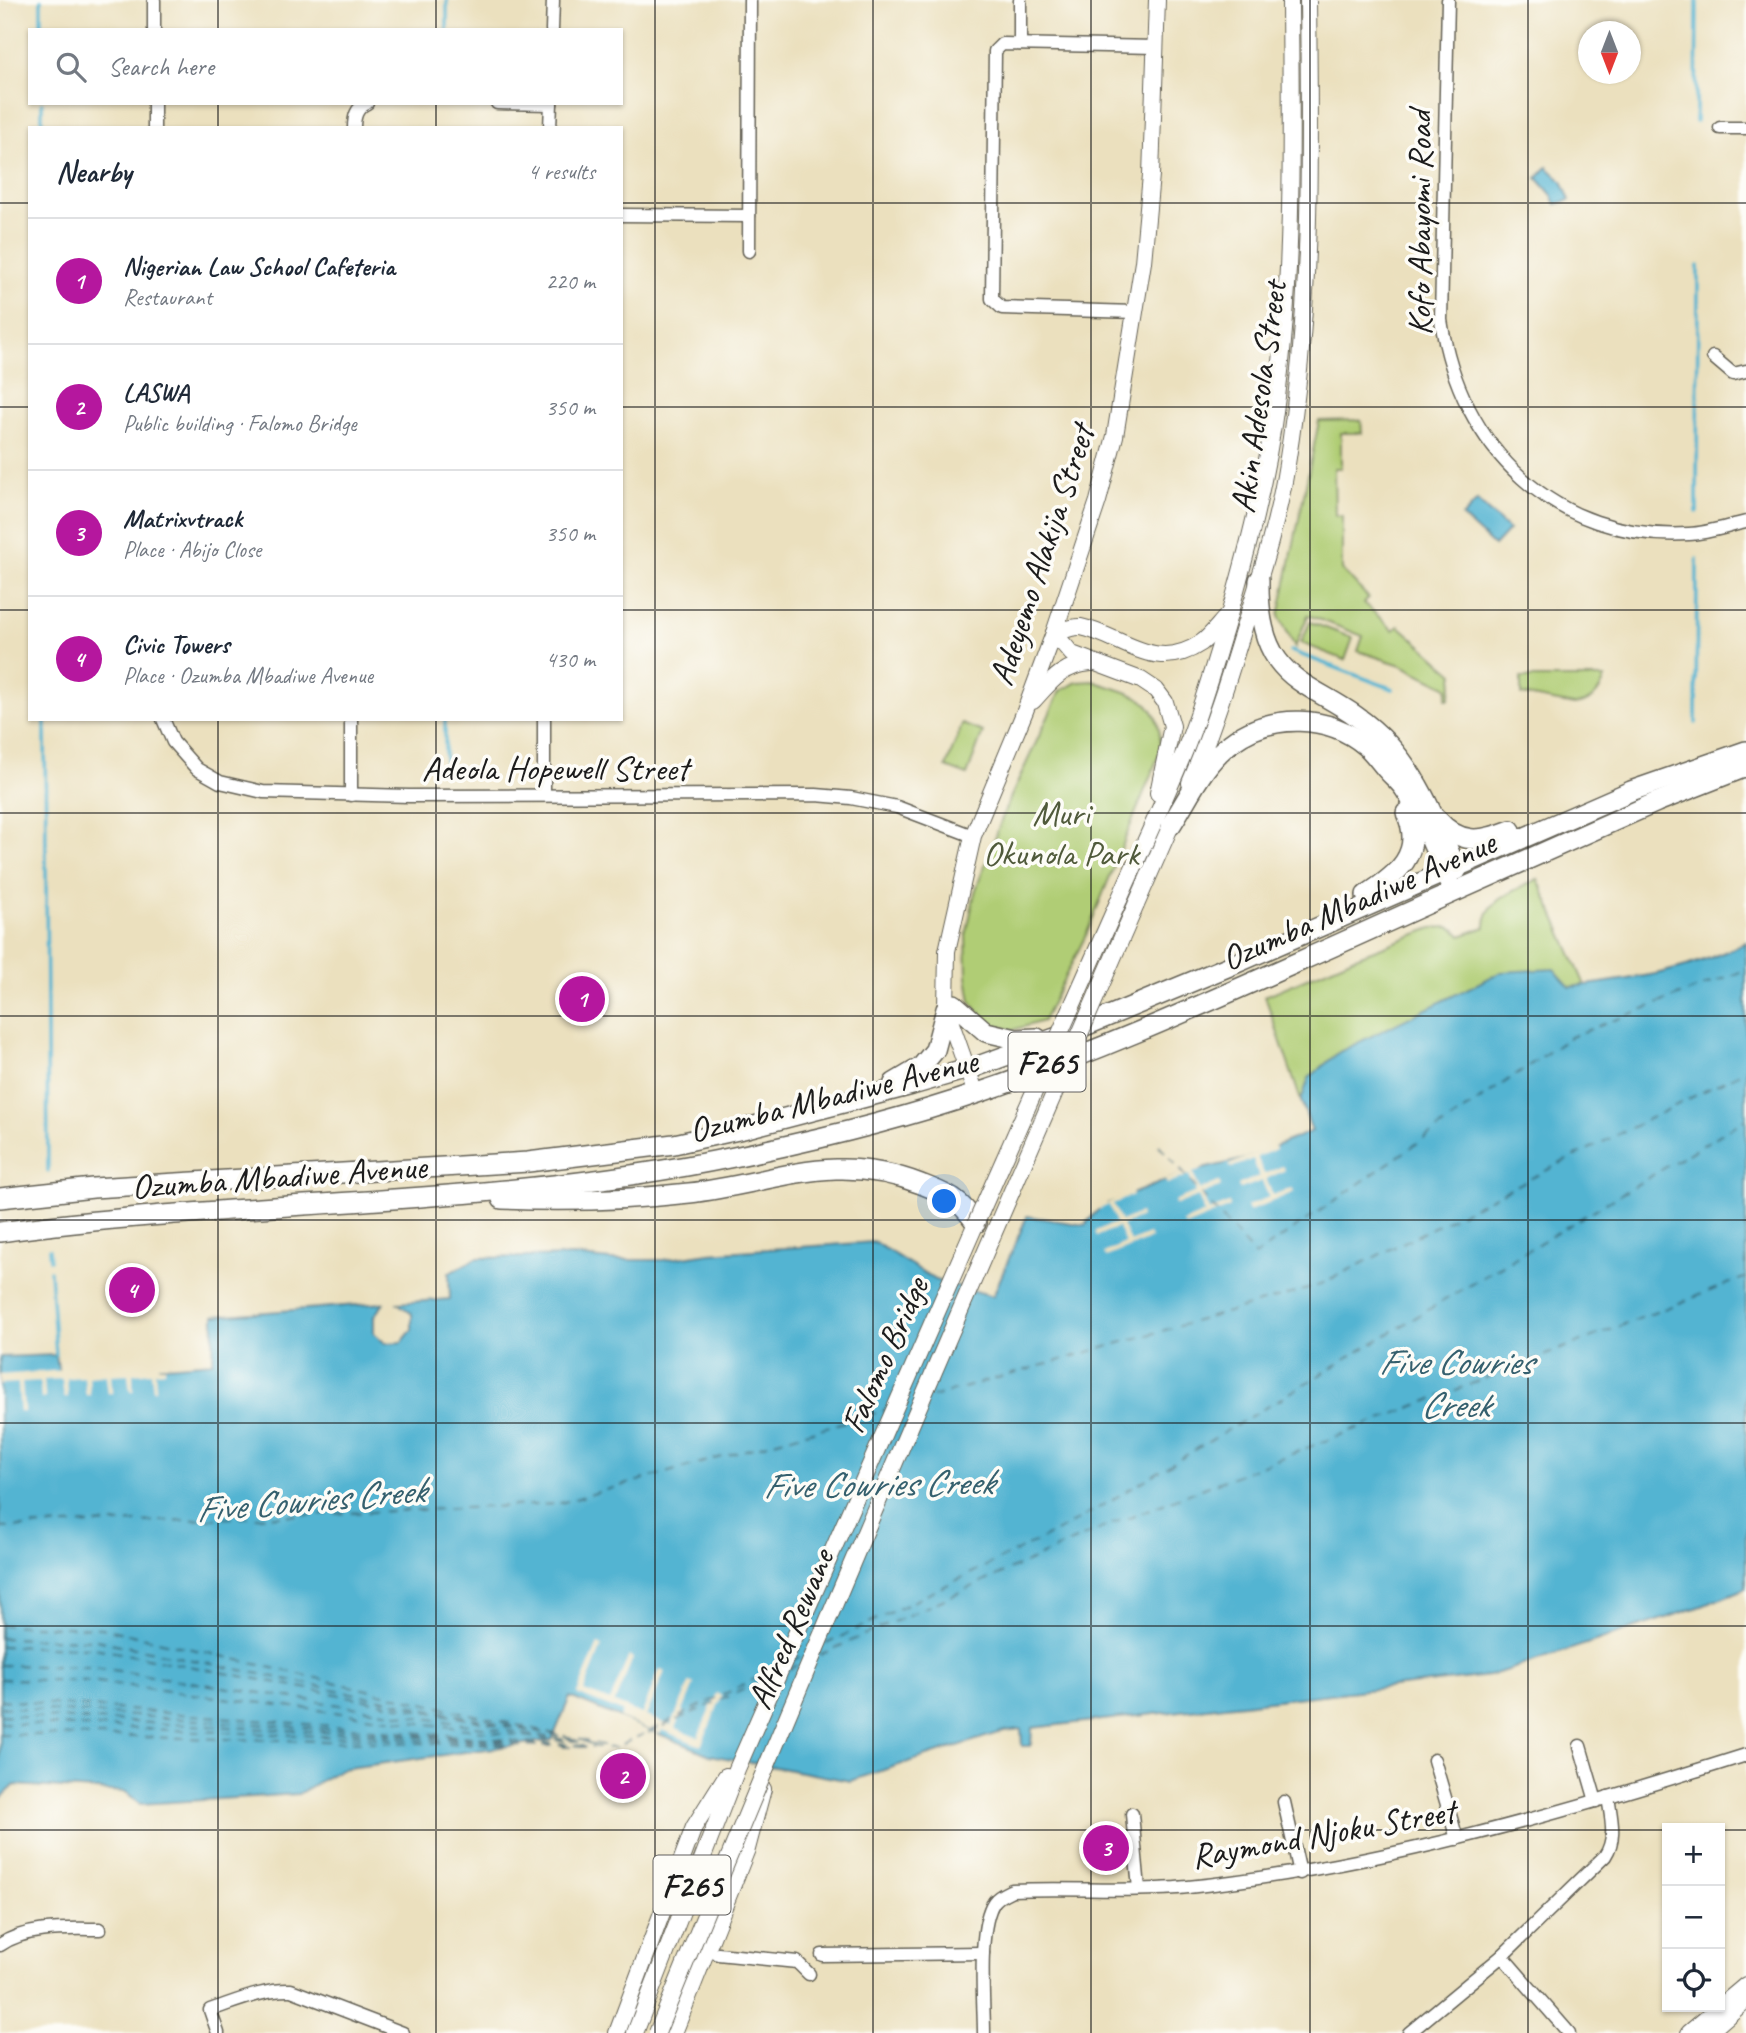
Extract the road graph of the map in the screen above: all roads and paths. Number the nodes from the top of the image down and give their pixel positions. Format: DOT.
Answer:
graph roads {
  1 [pos="154,0"];
  2 [pos="553,0"];
  3 [pos="750,0"];
  4 [pos="1020,0"];
  5 [pos="1157,0"];
  6 [pos="1290,0"];
  7 [pos="1308,0"];
  8 [pos="1448,0"];
  9 [pos="154,28"];
  10 [pos="552,28"];
  11 [pos="1020,44"];
  12 [pos="1156,47"];
  13 [pos="154,105"];
  14 [pos="361,105"];
  15 [pos="551,105"];
  16 [pos="154,126"];
  17 [pos="354,126"];
  18 [pos="550,126"];
  19 [pos="1720,128"];
  20 [pos="1746,128"];
  21 [pos="623,215"];
  22 [pos="749,216"];
  23 [pos="749,251"];
  24 [pos="1135,312"];
  25 [pos="1713,357"];
  26 [pos="1746,371"];
  27 [pos="1746,522"];
  28 [pos="1259,580"];
  29 [pos="1229,614"];
  30 [pos="1054,633"];
  31 [pos="1096,663"];
  32 [pos="1025,711"];
  33 [pos="164,721"];
  34 [pos="351,721"];
  35 [pos="544,721"];
  36 [pos="1746,751"];
  37 [pos="1746,767"];
  38 [pos="1390,774"];
  39 [pos="1631,791"];
  40 [pos="544,794"];
  41 [pos="351,795"];
  42 [pos="1435,817"];
  43 [pos="1171,825"];
  44 [pos="1149,833"];
  45 [pos="973,836"];
  46 [pos="1450,869"];
  47 [pos="1458,890"];
  48 [pos="1119,900"];
  49 [pos="1136,905"];
  50 [pos="1331,920"];
  51 [pos="949,1002"];
  52 [pos="1063,1035"];
  53 [pos="972,1067"];
  54 [pos="981,1092"];
  55 [pos="855,1101"];
  56 [pos="431,1196"];
  57 [pos="0,1198"];
  58 [pos="976,1223"];
  59 [pos="0,1232"];
  60 [pos="750,1738"];
  61 [pos="1580,1746"];
  62 [pos="773,1749"];
  63 [pos="1746,1755"];
  64 [pos="1434,1760"];
  65 [pos="1602,1799"];
  66 [pos="1284,1802"];
  67 [pos="1132,1814"];
  68 [pos="1457,1839"];
  69 [pos="1300,1873"];
  70 [pos="1139,1889"];
  71 [pos="100,1928"];
  72 [pos="0,1945"];
  73 [pos="984,1953"];
  74 [pos="718,1954"];
  75 [pos="822,1955"];
  76 [pos="1502,1956"];
  77 [pos="809,1974"];
  78 [pos="1746,1985"];
  79 [pos="1746,2000"];
  80 [pos="218,2033"];
  81 [pos="403,2033"];
  82 [pos="617,2033"];
  83 [pos="635,2033"];
  84 [pos="657,2033"];
  85 [pos="674,2033"];
  86 [pos="984,2033"];
  87 [pos="1409,2033"];
  88 [pos="1569,2033"];
  89 [pos="1689,2033"];
  90 [pos="1709,2033"];
  1 -- 9 [label="street"];
  2 -- 10 [label="street"];
  3 -- 22 [label="street"];
  4 -- 11 [label="street"];
  5 -- 12 [label="main road, Adeyemo Alakija Street"];
  6 -- 29 [label="main road, Akin Adesola Street"];
  7 -- 28 [label="main road, Akin Adesola Street"];
  8 -- 27 [label="street, Kofo Abayomi Road"];
  11 -- 12 [label="street"];
  11 -- 24 [label="street"];
  12 -- 24 [label="main road, Adeyemo Alakija Street"];
  13 -- 16 [label="street"];
  14 -- 17 [label="street"];
  15 -- 18 [label="street"];
  19 -- 20 [label="street"];
  21 -- 22 [label="street"];
  22 -- 23 [label="street"];
  24 -- 30 [label="main road, Adeyemo Alakija Street"];
  25 -- 26 [label="street"];
  28 -- 42 [label="highway"];
  28 -- 43 [label="main road, Akin Adesola Street / F265"];
  29 -- 30 [label="main road"];
  29 -- 44 [label="main road, Akin Adesola Street / F265"];
  30 -- 31 [label="main road"];
  30 -- 32 [label="main road, Adeyemo Alakija Street"];
  31 -- 32 [label="main road"];
  31 -- 44 [label="main road"];
  32 -- 45 [label="main road, Adeyemo Alakija Street"];
  33 -- 41 [label="street, Adeola Hopewell Street"];
  34 -- 41 [label="street"];
  35 -- 40 [label="street"];
  36 -- 39 [label="highway, Ozumba Mbadiwe Avenue"];
  37 -- 47 [label="highway, Ozumba Mbadiwe Avenue"];
  38 -- 43 [label="highway"];
  38 -- 46 [label="highway"];
  38 -- 50 [label="highway"];
  39 -- 42 [label="highway"];
  39 -- 46 [label="highway, Ozumba Mbadiwe Avenue"];
  40 -- 41 [label="street, Adeola Hopewell Street"];
  40 -- 45 [label="street, Adeola Hopewell Street"];
  42 -- 46 [label="highway"];
  43 -- 49 [label="main road, Akin Adesola Street / F265"];
  44 -- 48 [label="main road, Akin Adesola Street / F265"];
  45 -- 51 [label="main road, Adeyemo Alakija Street"];
  46 -- 47 [label="highway"];
  46 -- 50 [label="highway, Ozumba Mbadiwe Avenue"];
  47 -- 54 [label="highway, Ozumba Mbadiwe Avenue"];
  48 -- 58 [label="main road, Falomo Bridge / F265, bridge"];
  49 -- 62 [label="main road, Alfred Rewane / F265, bridge"];
  50 -- 52 [label="highway, Ozumba Mbadiwe Avenue"];
  51 -- 52 [label="highway"];
  51 -- 53 [label="main road, Adeyemo Alakija Street"];
  51 -- 55 [label="highway"];
  52 -- 53 [label="highway, Ozumba Mbadiwe Avenue"];
  53 -- 54 [label="main road, Adeyemo Alakija Street"];
  53 -- 55 [label="highway, Ozumba Mbadiwe Avenue"];
  54 -- 56 [label="highway, Ozumba Mbadiwe Avenue"];
  55 -- 57 [label="highway, Ozumba Mbadiwe Avenue"];
  56 -- 58 [label="highway"];
  56 -- 59 [label="highway, Ozumba Mbadiwe Avenue"];
  58 -- 60 [label="main road, Falomo Bridge / F265"];
  60 -- 82 [label="main road"];
  60 -- 83 [label="main road, Falomo Bridge / F265"];
  61 -- 65 [label="street"];
  62 -- 84 [label="main road, Alfred Rewane / F265, bridge"];
  62 -- 85 [label="main road, bridge"];
  63 -- 65 [label="street, Raymond Njoku Street"];
  64 -- 68 [label="street"];
  65 -- 68 [label="street, Raymond Njoku Street"];
  65 -- 76 [label="street"];
  66 -- 69 [label="street"];
  67 -- 70 [label="street"];
  68 -- 69 [label="street, Raymond Njoku Street"];
  69 -- 70 [label="street, Raymond Njoku Street"];
  70 -- 73 [label="street, Raymond Njoku Street"];
  71 -- 72 [label="street"];
  73 -- 75 [label="street"];
  73 -- 86 [label="street, Raymond Njoku Street"];
  74 -- 77 [label="street"];
  76 -- 87 [label="street"];
  76 -- 88 [label="street"];
  78 -- 89 [label="main road"];
  79 -- 90 [label="main road"];
  80 -- 81 [label="street"];
}
